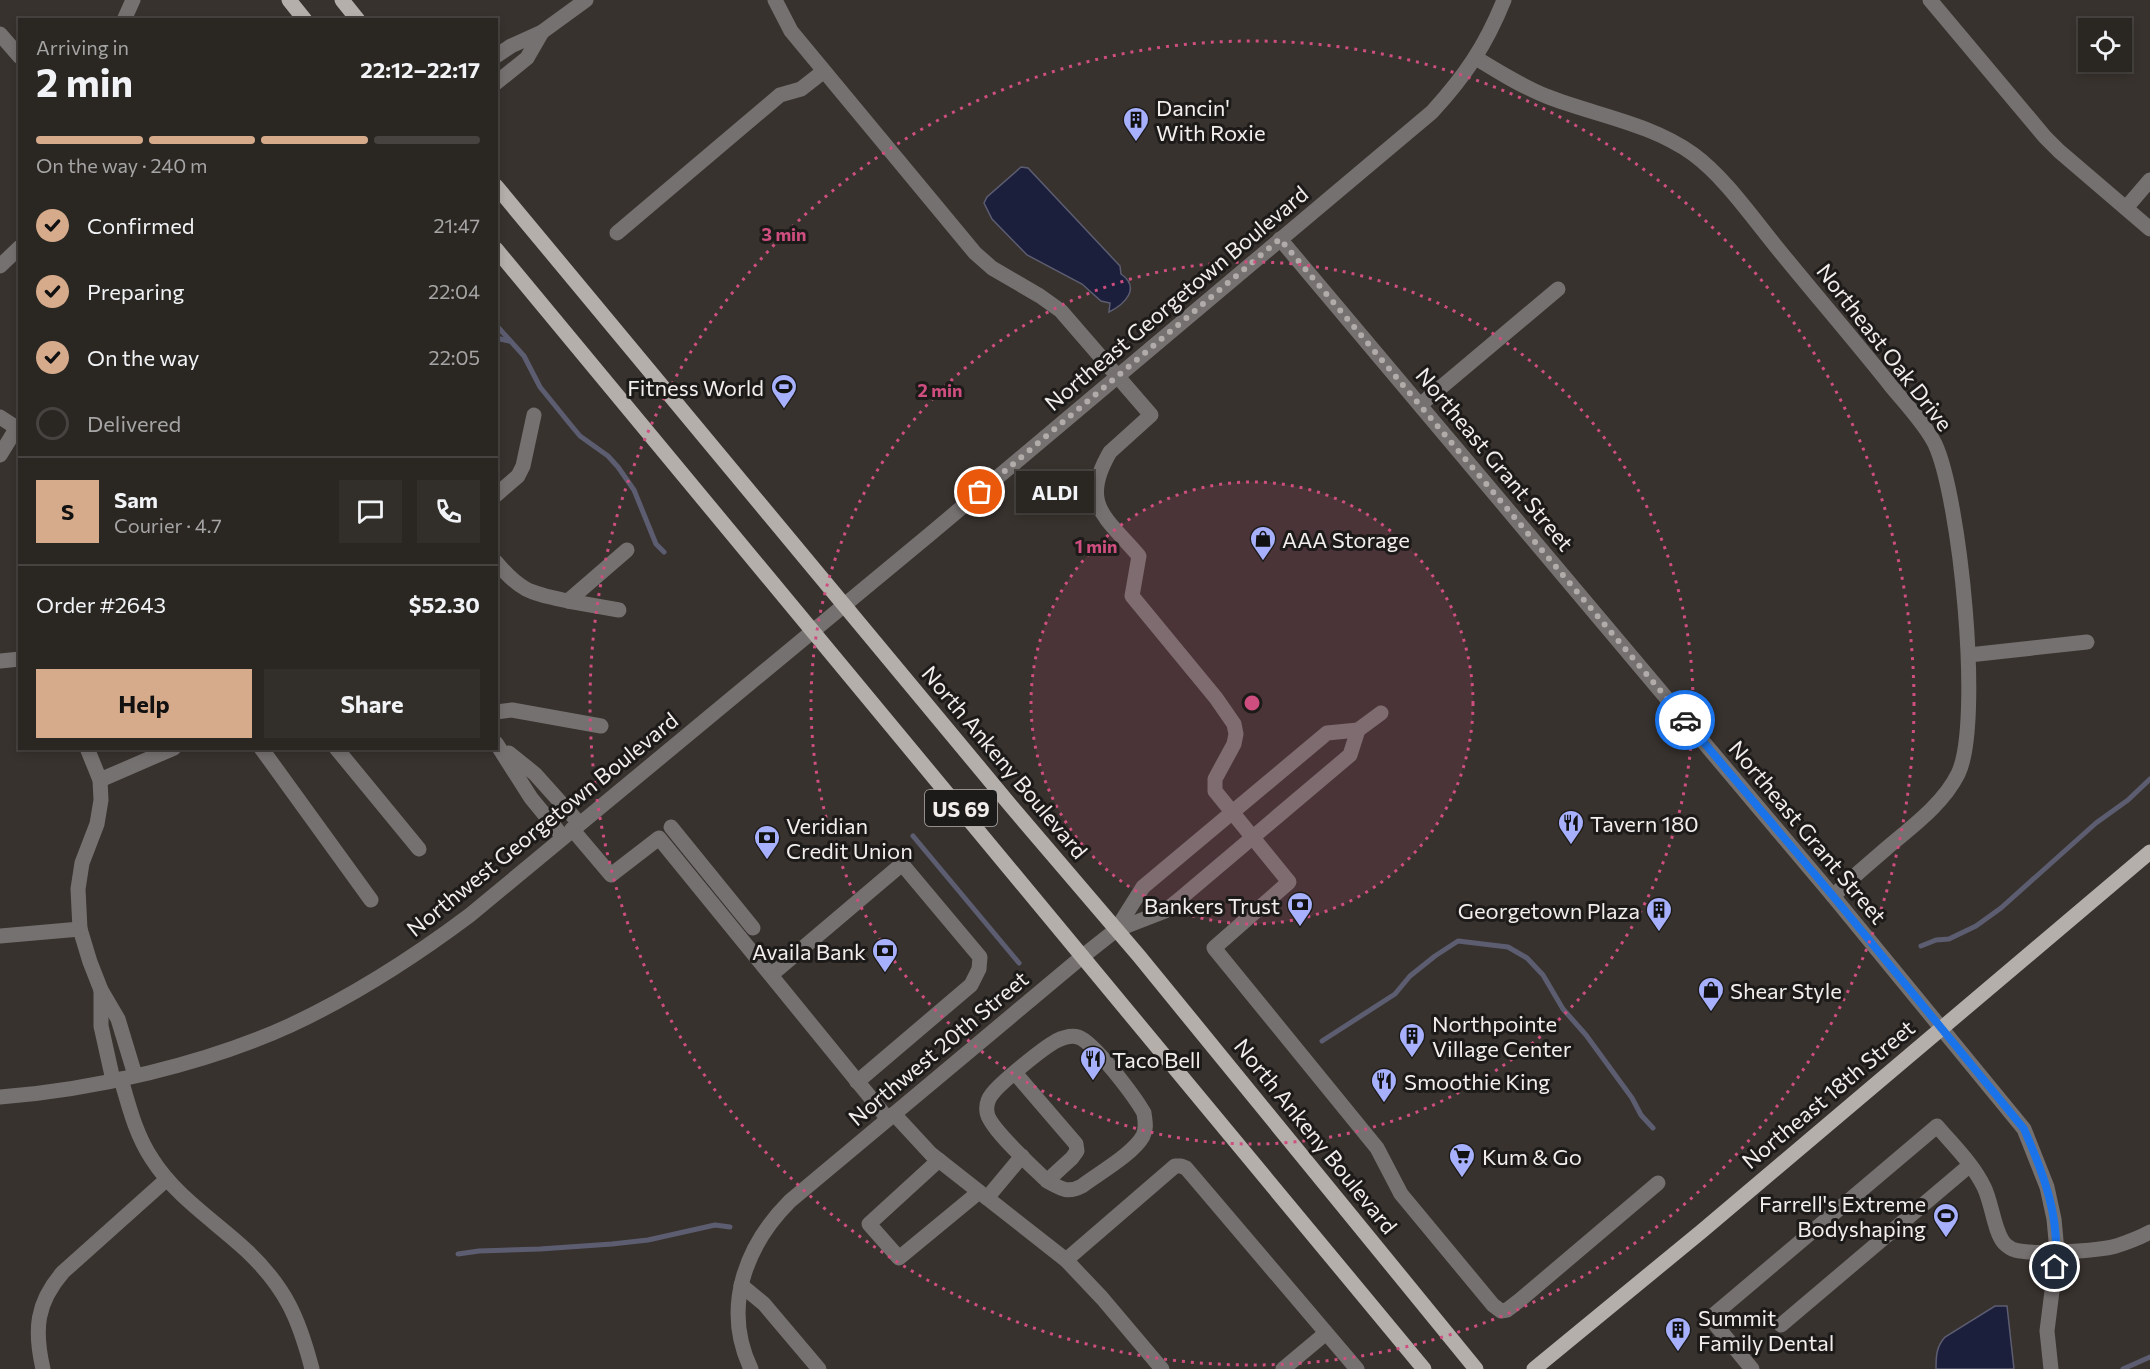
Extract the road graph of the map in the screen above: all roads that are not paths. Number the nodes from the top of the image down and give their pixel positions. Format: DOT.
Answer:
graph roads {
  1 [pos="133,0"];
  2 [pos="289,0"];
  3 [pos="342,0"];
  4 [pos="586,0"];
  5 [pos="775,0"];
  6 [pos="1504,0"];
  7 [pos="1930,0"];
  8 [pos="125,18"];
  9 [pos="303,18"];
  10 [pos="356,18"];
  11 [pos="542,32"];
  12 [pos="0,34"];
  13 [pos="18,55"];
  14 [pos="498,55"];
  15 [pos="1476,58"];
  16 [pos="824,71"];
  17 [pos="498,81"];
  18 [pos="2150,180"];
  19 [pos="498,188"];
  20 [pos="2126,208"];
  21 [pos="2150,229"];
  22 [pos="617,233"];
  23 [pos="1280,239"];
  24 [pos="18,249"];
  25 [pos="498,251"];
  26 [pos="0,266"];
  27 [pos="1558,289"];
  28 [pos="1118,375"];
  29 [pos="1420,405"];
  30 [pos="534,415"];
  31 [pos="0,417"];
  32 [pos="18,430"];
  33 [pos="0,455"];
  34 [pos="498,493"];
  35 [pos="627,550"];
  36 [pos="499,570"];
  37 [pos="568,601"];
  38 [pos="844,604"];
  39 [pos="619,610"];
  40 [pos="813,630"];
  41 [pos="2087,642"];
  42 [pos="1969,655"];
  43 [pos="18,659"];
  44 [pos="0,661"];
  45 [pos="498,712"];
  46 [pos="1381,713"];
  47 [pos="601,726"];
  48 [pos="1358,730"];
  49 [pos="498,744"];
  50 [pos="88,750"];
  51 [pos="169,750"];
  52 [pos="262,750"];
  53 [pos="338,750"];
  54 [pos="100,780"];
  55 [pos="1232,812"];
  56 [pos="671,827"];
  57 [pos="571,830"];
  58 [pos="1252,836"];
  59 [pos="419,849"];
  60 [pos="2150,852"];
  61 [pos="1833,896"];
  62 [pos="371,900"];
  63 [pos="753,928"];
  64 [pos="80,929"];
  65 [pos="1116,930"];
  66 [pos="0,936"];
  67 [pos="1083,956"];
  68 [pos="771,975"];
  69 [pos="101,990"];
  70 [pos="1941,1028"];
  71 [pos="1015,1073"];
  72 [pos="123,1078"];
  73 [pos="857,1082"];
  74 [pos="0,1097"];
  75 [pos="891,1117"];
  76 [pos="1022,1156"];
  77 [pos="939,1160"];
  78 [pos="1970,1165"];
  79 [pos="167,1179"];
  80 [pos="1047,1181"];
  81 [pos="1658,1184"];
  82 [pos="983,1195"];
  83 [pos="2150,1232"];
  84 [pos="2057,1251"];
  85 [pos="1066,1260"];
  86 [pos="741,1285"];
  87 [pos="1781,1325"];
  88 [pos="1326,1333"];
  89 [pos="43,1369"];
  90 [pos="312,1369"];
  91 [pos="751,1369"];
  92 [pos="819,1369"];
  93 [pos="1162,1369"];
  94 [pos="1283,1369"];
  95 [pos="1357,1369"];
  96 [pos="1424,1369"];
  97 [pos="1476,1369"];
  98 [pos="1534,1369"];
  99 [pos="1752,1369"];
  100 [pos="2051,1369"];
  1 -- 8 [label="street"];
  2 -- 9 [label="main road"];
  3 -- 10 [label="main road"];
  4 -- 11 [label="street"];
  5 -- 16 [label="street"];
  6 -- 15 [label="street, Northeast Georgetown Boulevard"];
  7 -- 20 [label="street"];
  11 -- 14 [label="street"];
  11 -- 17 [label="street"];
  12 -- 13 [label="street"];
  15 -- 23 [label="street, Northeast Georgetown Boulevard"];
  15 -- 42 [label="street, Northeast Oak Drive"];
  16 -- 22 [label="street"];
  16 -- 28 [label="street"];
  18 -- 20 [label="street"];
  19 -- 38 [label="main road, North Ankeny Boulevard / US 69"];
  20 -- 21 [label="street"];
  23 -- 28 [label="street, Northeast Georgetown Boulevard"];
  23 -- 29 [label="street, Northeast Grant Street"];
  24 -- 26 [label="street"];
  25 -- 40 [label="main road, US 69"];
  27 -- 29 [label="street"];
  28 -- 38 [label="street, Northeast Georgetown Boulevard"];
  28 -- 55 [label="street"];
  29 -- 61 [label="street, Northeast Grant Street"];
  30 -- 34 [label="street"];
  31 -- 32 [label="street"];
  32 -- 33 [label="street"];
  35 -- 37 [label="street"];
  36 -- 37 [label="street"];
  37 -- 39 [label="street"];
  38 -- 40 [label="street, Northwest Georgetown Boulevard"];
  38 -- 65 [label="main road, North Ankeny Boulevard / US 69"];
  40 -- 57 [label="street, Northwest Georgetown Boulevard"];
  40 -- 67 [label="main road, US 69"];
  41 -- 42 [label="street"];
  42 -- 61 [label="street, Northeast Oak Drive"];
  43 -- 44 [label="street"];
  45 -- 47 [label="street"];
  46 -- 48 [label="street"];
  48 -- 55 [label="street"];
  48 -- 58 [label="street"];
  49 -- 57 [label="street"];
  49 -- 57 [label="street"];
  50 -- 54 [label="street"];
  51 -- 54 [label="street"];
  52 -- 62 [label="street"];
  53 -- 59 [label="street"];
  54 -- 64 [label="street"];
  55 -- 58 [label="street"];
  55 -- 65 [label="street"];
  56 -- 63 [label="street"];
  57 -- 68 [label="street"];
  57 -- 72 [label="street, Northwest Georgetown Boulevard"];
  58 -- 65 [label="street"];
  58 -- 81 [label="street"];
  60 -- 70 [label="main road, Northeast 18th Street"];
  61 -- 70 [label="street, Northeast Grant Street"];
  64 -- 66 [label="street"];
  64 -- 69 [label="street"];
  65 -- 67 [label="street, Northwest 20th Street"];
  65 -- 97 [label="main road, North Ankeny Boulevard / US 69"];
  67 -- 75 [label="street, Northwest 20th Street"];
  67 -- 96 [label="main road, US 69"];
  68 -- 73 [label="street"];
  68 -- 73 [label="street"];
  69 -- 72 [label="street"];
  69 -- 72 [label="street"];
  70 -- 84 [label="street, Northeast Grant Street"];
  70 -- 98 [label="main road, Northeast 18th Street"];
  71 -- 76 [label="street"];
  71 -- 80 [label="street"];
  71 -- 80 [label="street"];
  72 -- 74 [label="street, Northwest Georgetown Boulevard"];
  72 -- 79 [label="street"];
  73 -- 75 [label="street"];
  75 -- 77 [label="street"];
  75 -- 86 [label="street, Northwest 20th Street"];
  76 -- 80 [label="street"];
  76 -- 82 [label="street"];
  77 -- 82 [label="street"];
  77 -- 82 [label="street"];
  78 -- 84 [label="street"];
  78 -- 87 [label="street"];
  78 -- 99 [label="street"];
  79 -- 89 [label="street"];
  79 -- 90 [label="street"];
  82 -- 85 [label="street"];
  83 -- 84 [label="street"];
  84 -- 100 [label="street, Northeast Grant Street"];
  85 -- 88 [label="street"];
  85 -- 93 [label="street"];
  86 -- 91 [label="street, Northwest 20th Street"];
  86 -- 92 [label="street"];
  88 -- 94 [label="street"];
  88 -- 95 [label="street"];
}
